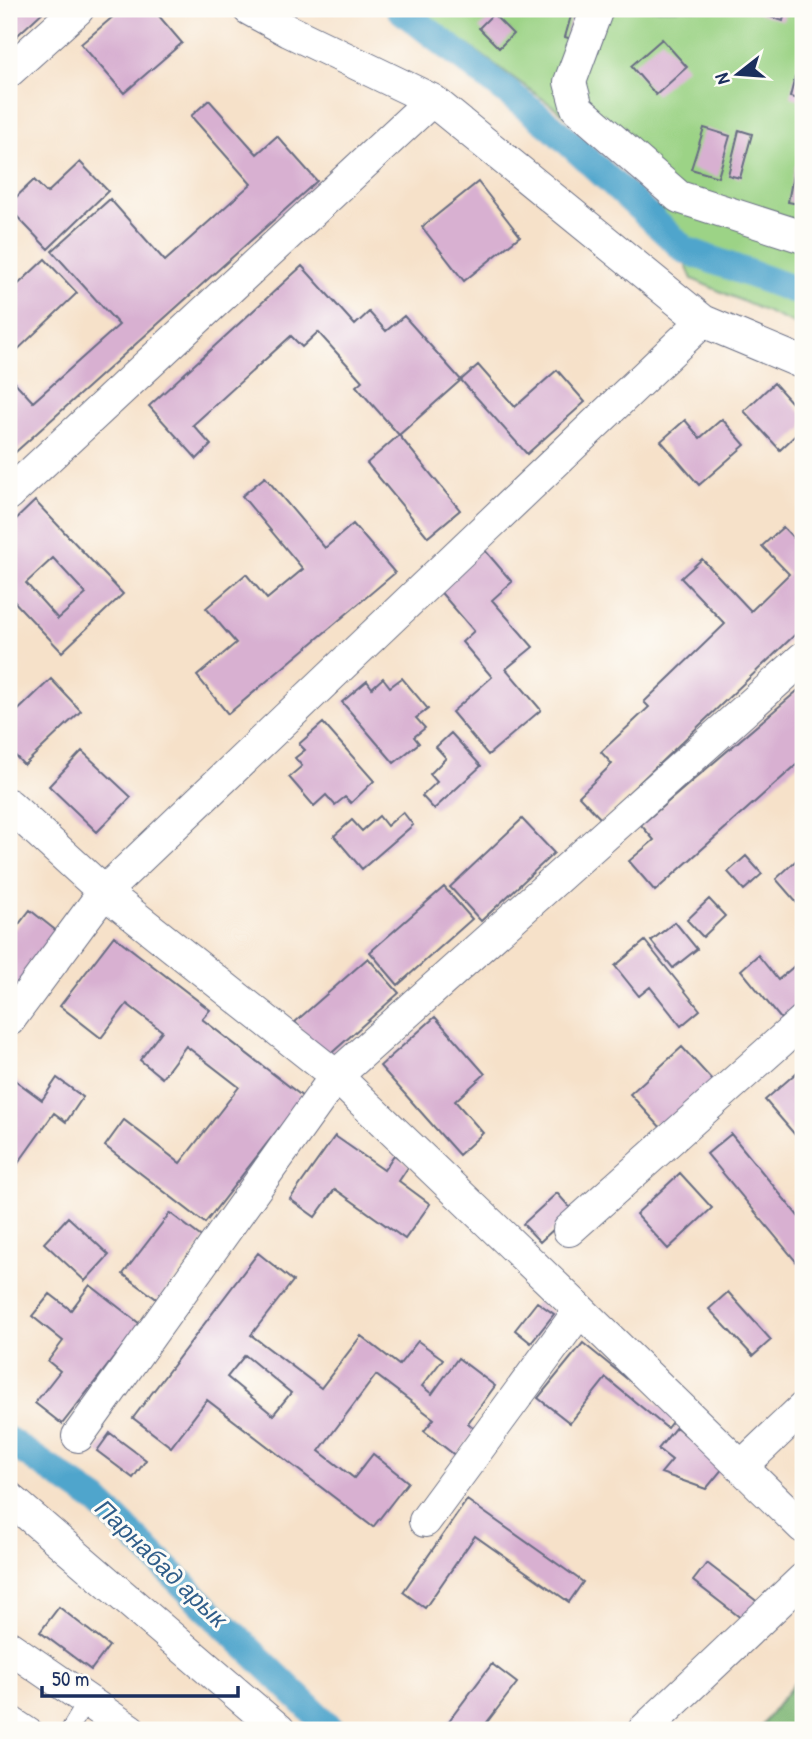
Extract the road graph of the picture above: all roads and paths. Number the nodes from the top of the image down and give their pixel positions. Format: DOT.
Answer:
graph roads {
  1 [pos="78,9"];
  2 [pos="249,9"];
  3 [pos="597,9"];
  4 [pos="9,71"];
  5 [pos="432,100"];
  6 [pos="803,237"];
  7 [pos="703,321"];
  8 [pos="803,363"];
  9 [pos="9,494"];
  10 [pos="803,658"];
  11 [pos="9,805"];
  12 [pos="104,892"];
  13 [pos="9,1020"];
  14 [pos="803,1021"];
  15 [pos="336,1076"];
  16 [pos="569,1230"];
  17 [pos="580,1310"];
  18 [pos="803,1408"];
  19 [pos="78,1436"];
  20 [pos="741,1467"];
  21 [pos="9,1498"];
  22 [pos="425,1521"];
  23 [pos="803,1527"];
  24 [pos="803,1579"];
  25 [pos="9,1647"];
  26 [pos="87,1700"];
  27 [pos="9,1712"];
  28 [pos="36,1730"];
  29 [pos="69,1730"];
  30 [pos="130,1730"];
  31 [pos="279,1730"];
  32 [pos="644,1730"];
  1 -- 4 [label="street"];
  2 -- 5 [label="street"];
  3 -- 6 [label="street"];
  5 -- 7 [label="street"];
  5 -- 9 [label="street"];
  7 -- 8 [label="street"];
  7 -- 12 [label="street"];
  10 -- 15 [label="street"];
  11 -- 12 [label="street"];
  12 -- 13 [label="street"];
  12 -- 15 [label="street"];
  14 -- 16 [label="street"];
  15 -- 17 [label="street"];
  15 -- 19 [label="street"];
  17 -- 20 [label="street"];
  17 -- 22 [label="street"];
  18 -- 20 [label="street"];
  20 -- 23 [label="street"];
  21 -- 31 [label="street"];
  24 -- 32 [label="street"];
  25 -- 26 [label="street"];
  26 -- 29 [label="lane"];
  26 -- 30 [label="street"];
  27 -- 28 [label="lane"];
}
